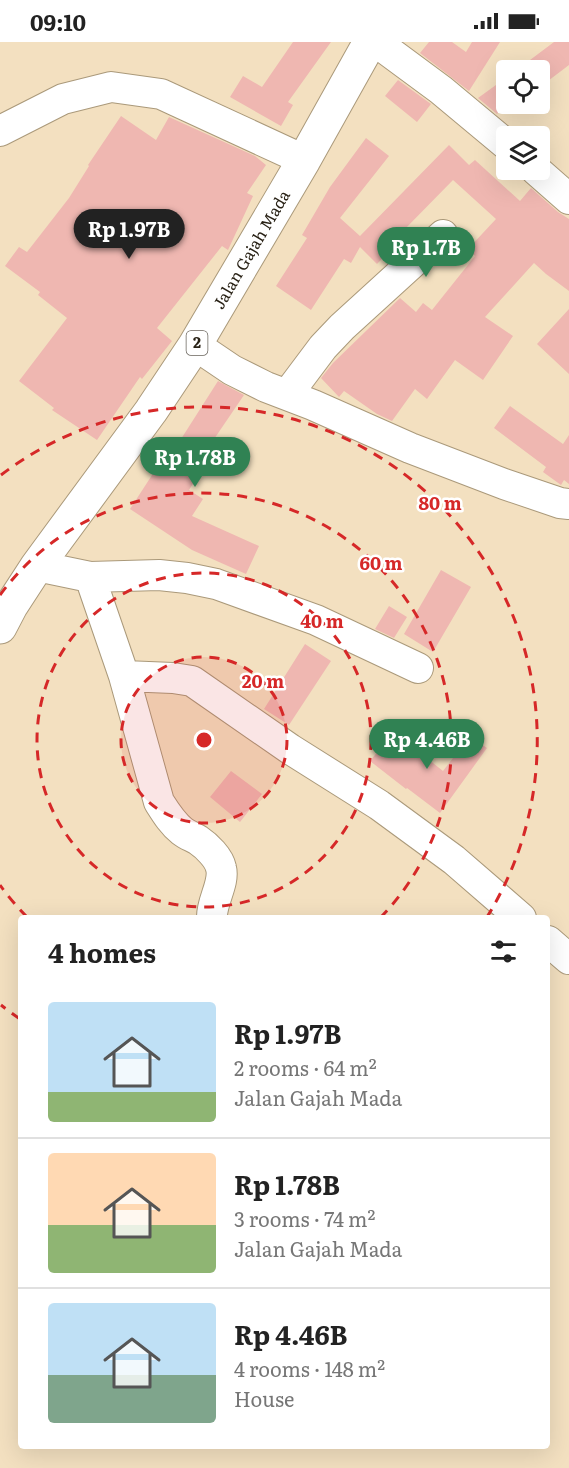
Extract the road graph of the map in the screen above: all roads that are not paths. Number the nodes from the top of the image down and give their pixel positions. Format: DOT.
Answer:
graph roads {
  1 [pos="370,42"];
  2 [pos="376,42"];
  3 [pos="0,130"];
  4 [pos="496,136"];
  5 [pos="303,160"];
  6 [pos="547,180"];
  7 [pos="569,199"];
  8 [pos="444,235"];
  9 [pos="195,345"];
  10 [pos="287,395"];
  11 [pos="569,504"];
  12 [pos="37,566"];
  13 [pos="90,577"];
  14 [pos="0,627"];
  15 [pos="418,668"];
  16 [pos="124,676"];
  17 [pos="212,915"];
  18 [pos="518,915"];
  19 [pos="550,943"];
  20 [pos="569,959"];
  1 -- 5 [label="highway, Jalan Gajah Mada / 2"];
  2 -- 4 [label="street"];
  3 -- 5 [label="street"];
  5 -- 9 [label="highway, Jalan Gajah Mada / 2"];
  6 -- 7 [label="street"];
  8 -- 10 [label="street"];
  9 -- 10 [label="street"];
  9 -- 12 [label="highway, Jalan Gajah Mada / 2"];
  10 -- 11 [label="street"];
  12 -- 13 [label="street"];
  12 -- 14 [label="highway, Jalan Gajah Mada / 2"];
  13 -- 15 [label="street"];
  13 -- 16 [label="street"];
  16 -- 17 [label="street"];
  16 -- 18 [label="street"];
  19 -- 20 [label="street"];
}
